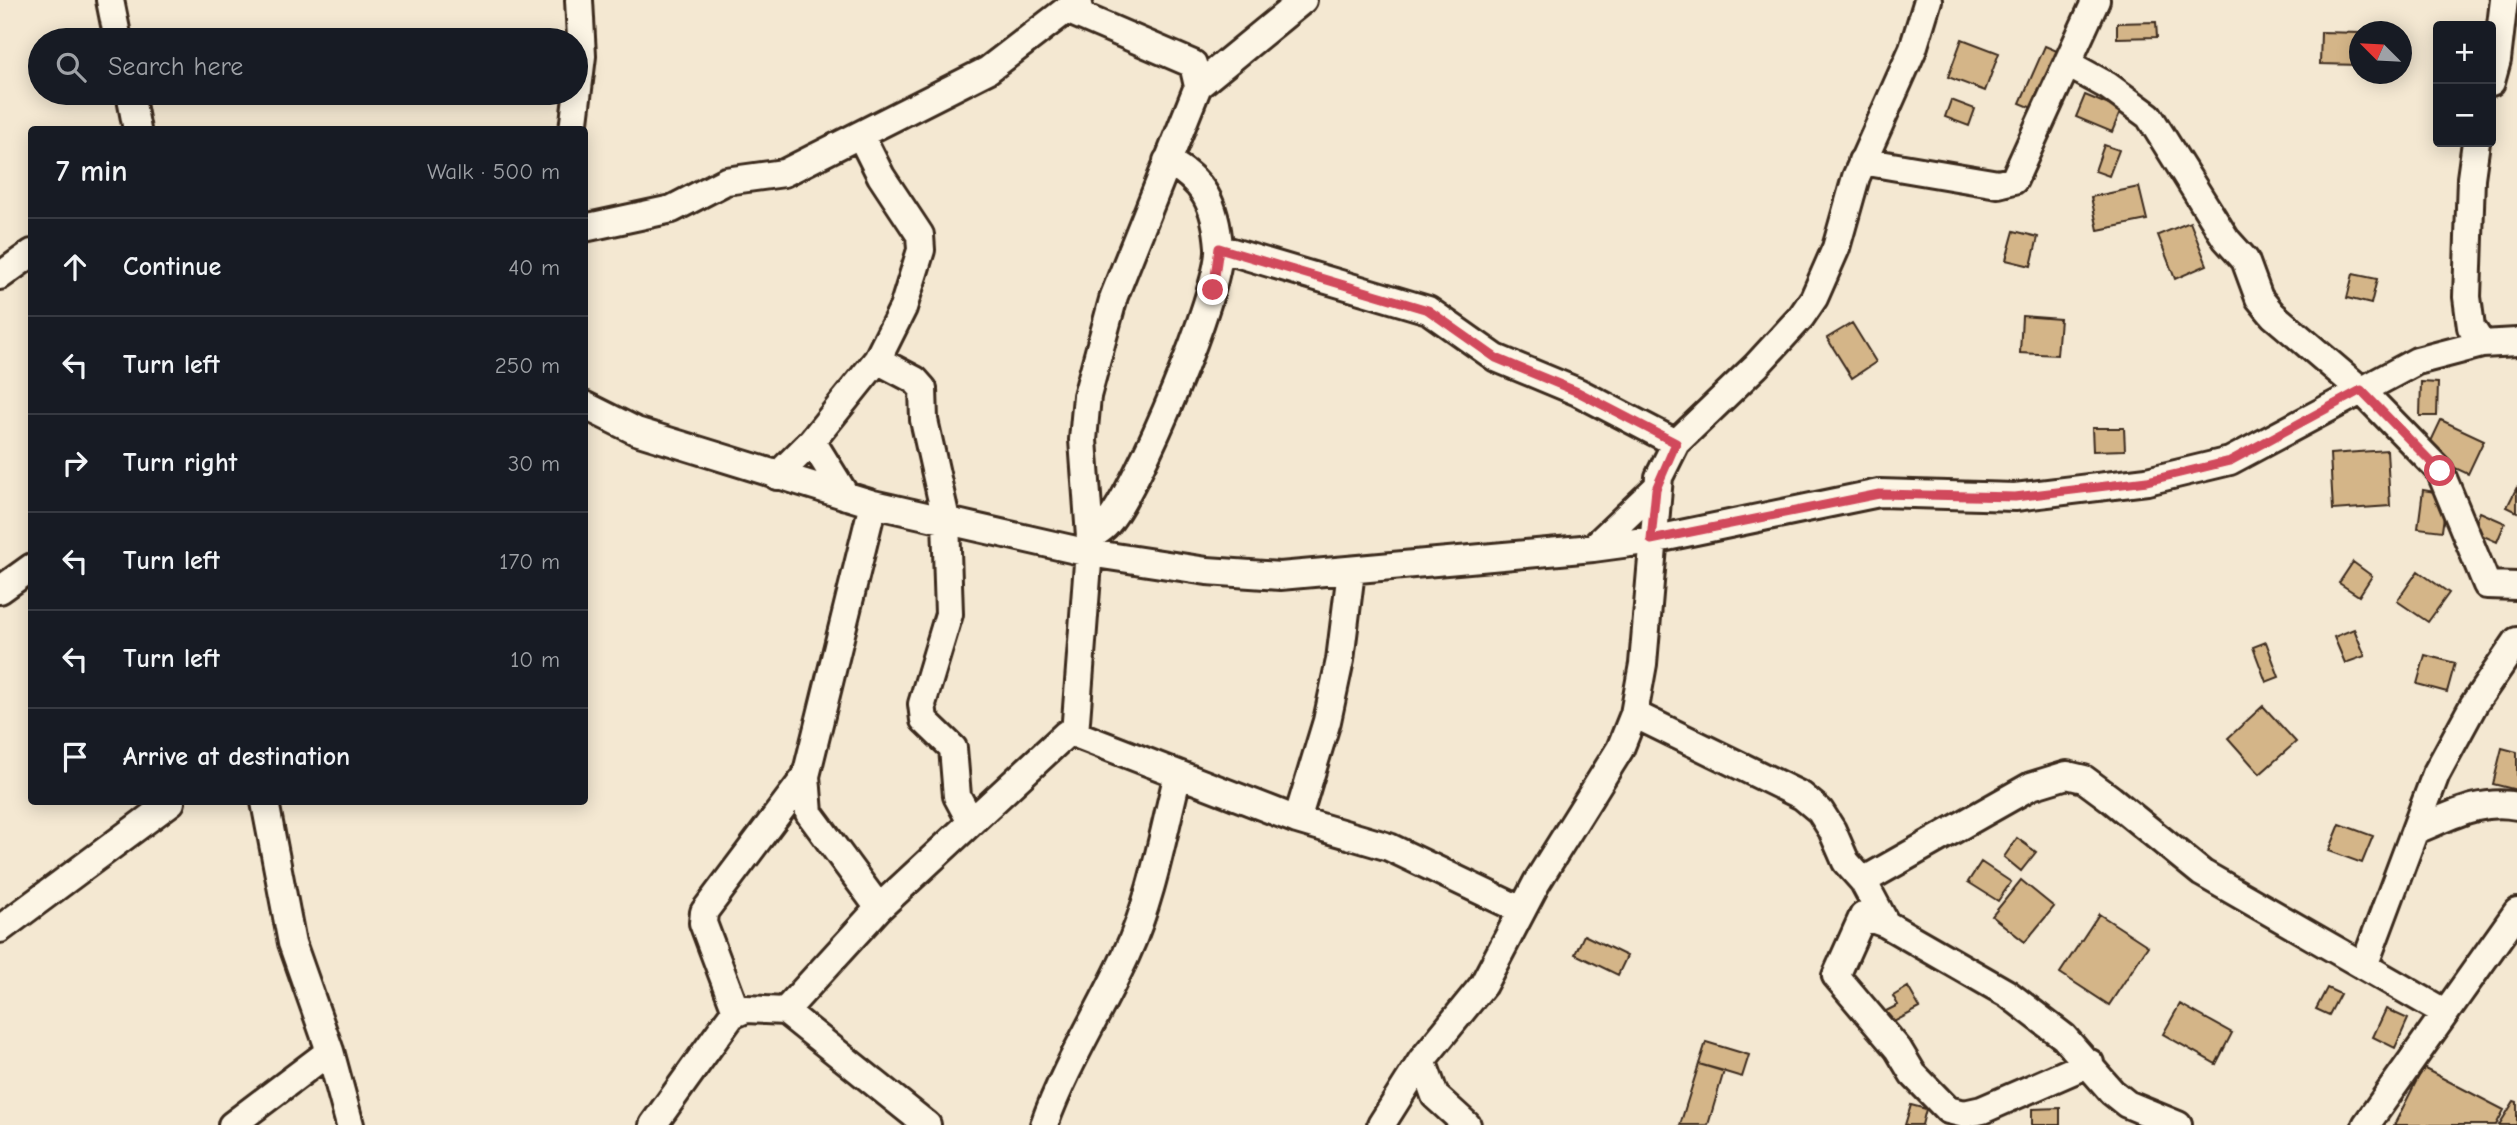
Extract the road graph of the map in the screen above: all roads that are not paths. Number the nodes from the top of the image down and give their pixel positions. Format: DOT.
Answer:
graph roads {
  1 [pos="110,0"];
  2 [pos="579,0"];
  3 [pos="1303,0"];
  4 [pos="1928,0"];
  5 [pos="2096,0"];
  6 [pos="2504,0"];
  7 [pos="1073,5"];
  8 [pos="116,28"];
  9 [pos="580,28"];
  10 [pos="2068,64"];
  11 [pos="2496,64"];
  12 [pos="1198,86"];
  13 [pos="132,105"];
  14 [pos="576,105"];
  15 [pos="136,126"];
  16 [pos="573,126"];
  17 [pos="861,136"];
  18 [pos="2475,147"];
  19 [pos="1167,160"];
  20 [pos="1862,161"];
  21 [pos="588,227"];
  22 [pos="1219,248"];
  23 [pos="28,256"];
  24 [pos="0,276"];
  25 [pos="2517,342"];
  26 [pos="2482,344"];
  27 [pos="877,360"];
  28 [pos="2361,390"];
  29 [pos="588,407"];
  30 [pos="812,441"];
  31 [pos="1676,443"];
  32 [pos="777,476"];
  33 [pos="1656,489"];
  34 [pos="846,496"];
  35 [pos="873,504"];
  36 [pos="946,519"];
  37 [pos="1651,540"];
  38 [pos="1089,545"];
  39 [pos="1593,548"];
  40 [pos="28,570"];
  41 [pos="1351,571"];
  42 [pos="2517,586"];
  43 [pos="0,590"];
  44 [pos="2517,641"];
  45 [pos="1634,714"];
  46 [pos="1075,734"];
  47 [pos="1178,774"];
  48 [pos="806,776"];
  49 [pos="167,805"];
  50 [pos="266,805"];
  51 [pos="2517,806"];
  52 [pos="1297,820"];
  53 [pos="971,822"];
  54 [pos="2416,831"];
  55 [pos="1863,881"];
  56 [pos="879,908"];
  57 [pos="1521,910"];
  58 [pos="2517,912"];
  59 [pos="1886,924"];
  60 [pos="0,929"];
  61 [pos="2364,966"];
  62 [pos="736,1011"];
  63 [pos="785,1011"];
  64 [pos="2444,1012"];
  65 [pos="330,1051"];
  66 [pos="1423,1060"];
  67 [pos="2090,1063"];
  68 [pos="1943,1118"];
  69 [pos="232,1125"];
  70 [pos="350,1125"];
  71 [pos="653,1125"];
  72 [pos="927,1125"];
  73 [pos="1044,1125"];
  74 [pos="1381,1125"];
  75 [pos="1467,1125"];
  76 [pos="2178,1125"];
  77 [pos="2366,1125"];
  1 -- 8 [label="street"];
  2 -- 9 [label="street"];
  3 -- 12 [label="street"];
  4 -- 20 [label="street"];
  5 -- 10 [label="street"];
  6 -- 11 [label="street"];
  7 -- 12 [label="street"];
  7 -- 17 [label="street"];
  10 -- 20 [label="street"];
  10 -- 28 [label="street"];
  12 -- 19 [label="street"];
  13 -- 15 [label="street"];
  14 -- 16 [label="street"];
  17 -- 21 [label="street"];
  17 -- 27 [label="street"];
  18 -- 26 [label="street"];
  19 -- 22 [label="street"];
  19 -- 38 [label="street"];
  20 -- 31 [label="street"];
  22 -- 31 [label="street"];
  22 -- 38 [label="street"];
  23 -- 24 [label="street"];
  25 -- 26 [label="street"];
  26 -- 28 [label="street"];
  27 -- 30 [label="street"];
  27 -- 36 [label="street"];
  28 -- 37 [label="street"];
  28 -- 42 [label="street"];
  29 -- 32 [label="street"];
  30 -- 32 [label="street"];
  30 -- 34 [label="street"];
  31 -- 33 [label="street"];
  32 -- 34 [label="street"];
  33 -- 37 [label="street"];
  33 -- 39 [label="street"];
  34 -- 35 [label="street"];
  35 -- 36 [label="street"];
  35 -- 48 [label="street"];
  36 -- 38 [label="street"];
  36 -- 53 [label="street"];
  37 -- 39 [label="street"];
  37 -- 45 [label="street"];
  38 -- 41 [label="street"];
  38 -- 46 [label="street"];
  39 -- 41 [label="street"];
  40 -- 43 [label="street"];
  41 -- 52 [label="street"];
  44 -- 54 [label="street"];
  45 -- 55 [label="street"];
  45 -- 57 [label="street"];
  46 -- 47 [label="street"];
  46 -- 53 [label="street"];
  47 -- 52 [label="street"];
  47 -- 73 [label="street"];
  48 -- 56 [label="street"];
  48 -- 62 [label="street"];
  49 -- 60 [label="street"];
  50 -- 65 [label="street"];
  51 -- 54 [label="street"];
  52 -- 57 [label="street"];
  53 -- 56 [label="street"];
  54 -- 61 [label="street"];
  55 -- 59 [label="street"];
  55 -- 61 [label="street"];
  56 -- 63 [label="street"];
  57 -- 66 [label="street"];
  58 -- 64 [label="street"];
  59 -- 67 [label="street"];
  59 -- 68 [label="street"];
  61 -- 64 [label="street"];
  62 -- 63 [label="street"];
  62 -- 71 [label="street"];
  63 -- 72 [label="street"];
  64 -- 77 [label="street"];
  65 -- 69 [label="street"];
  65 -- 70 [label="street"];
  66 -- 74 [label="street"];
  66 -- 75 [label="street"];
  67 -- 68 [label="street"];
  67 -- 76 [label="street"];
}
